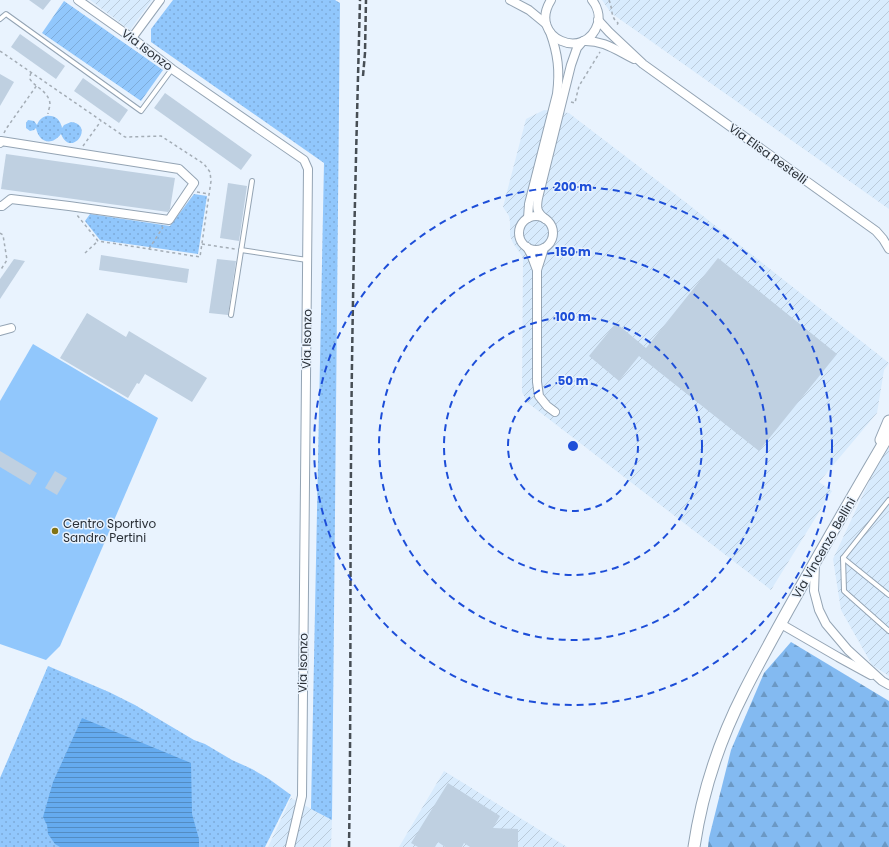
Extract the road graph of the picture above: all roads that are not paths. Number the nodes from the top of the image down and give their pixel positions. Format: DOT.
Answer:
graph roads {
  1 [pos="78,0"];
  2 [pos="160,0"];
  3 [pos="510,0"];
  4 [pos="551,0"];
  5 [pos="592,0"];
  6 [pos="0,19"];
  7 [pos="598,20"];
  8 [pos="546,24"];
  9 [pos="550,32"];
  10 [pos="132,38"];
  11 [pos="583,42"];
  12 [pos="643,64"];
  13 [pos="172,69"];
  14 [pos="1,142"];
  15 [pos="252,181"];
  16 [pos="0,206"];
  17 [pos="528,218"];
  18 [pos="545,219"];
  19 [pos="527,247"];
  20 [pos="544,248"];
  21 [pos="889,249"];
  22 [pos="241,250"];
  23 [pos="308,260"];
  24 [pos="537,270"];
  25 [pos="231,315"];
  26 [pos="11,328"];
  27 [pos="0,331"];
  28 [pos="555,412"];
  29 [pos="889,421"];
  30 [pos="889,434"];
  31 [pos="867,472"];
  32 [pos="889,500"];
  33 [pos="843,558"];
  34 [pos="816,561"];
  35 [pos="889,596"];
  36 [pos="781,624"];
  37 [pos="889,631"];
  38 [pos="886,683"];
  39 [pos="290,847"];
  40 [pos="694,847"];
  1 -- 10 [label="street, Via Isonzo"];
  2 -- 10 [label="street"];
  3 -- 8 [label="street"];
  4 -- 8 [label="street"];
  5 -- 7 [label="street"];
  6 -- 13 [label="lane"];
  7 -- 11 [label="street"];
  7 -- 12 [label="street, Via Elisa Restelli"];
  8 -- 9 [label="street"];
  9 -- 11 [label="street, Via Elisa Restelli"];
  9 -- 17 [label="street"];
  10 -- 13 [label="street, Via Isonzo"];
  11 -- 12 [label="street, Via Elisa Restelli"];
  11 -- 18 [label="street"];
  12 -- 21 [label="street, Via Elisa Restelli"];
  13 -- 23 [label="street, Via Isonzo"];
  14 -- 16 [label="street"];
  15 -- 22 [label="lane"];
  17 -- 18 [label="street"];
  17 -- 19 [label="street"];
  18 -- 20 [label="street"];
  19 -- 20 [label="street"];
  19 -- 24 [label="street"];
  20 -- 24 [label="street"];
  22 -- 23 [label="lane"];
  22 -- 25 [label="lane"];
  23 -- 39 [label="street, Via Isonzo"];
  24 -- 28 [label="street"];
  26 -- 27 [label="street"];
  29 -- 31 [label="street, Via Vincenzo Bellini"];
  30 -- 31 [label="street, Via Vincenzo Bellini"];
  31 -- 34 [label="street, Via Vincenzo Bellini"];
  32 -- 33 [label="lane"];
  33 -- 35 [label="lane"];
  33 -- 37 [label="lane"];
  34 -- 36 [label="street, Via Vincenzo Bellini"];
  34 -- 38 [label="street"];
  36 -- 38 [label="street"];
  36 -- 40 [label="street, Via Vincenzo Bellini"];
}
